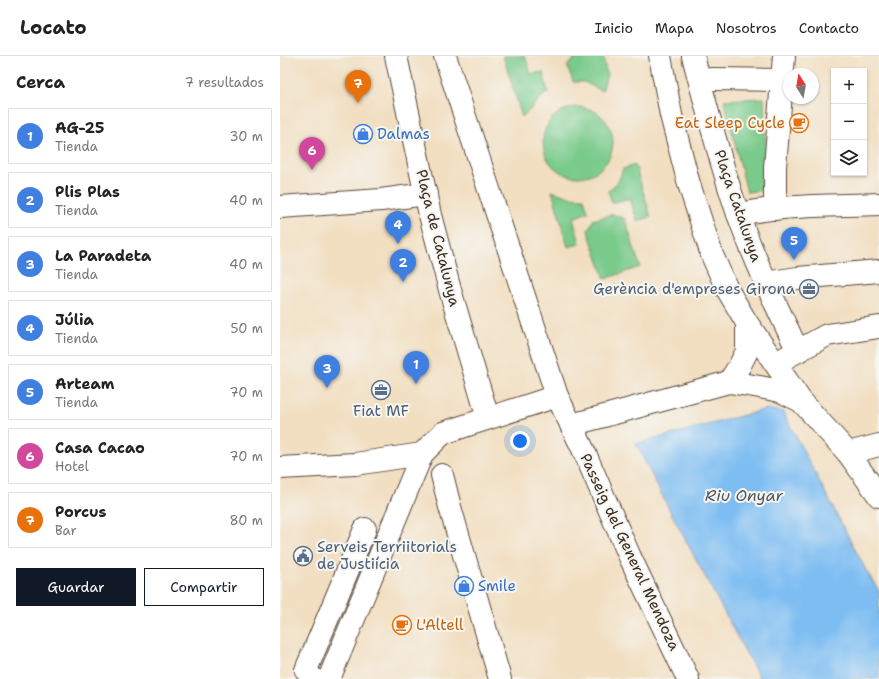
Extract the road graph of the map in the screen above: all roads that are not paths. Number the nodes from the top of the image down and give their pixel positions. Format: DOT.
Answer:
graph roads {
  1 [pos="396,56"];
  2 [pos="445,56"];
  3 [pos="660,56"];
  4 [pos="693,56"];
  5 [pos="784,56"];
  6 [pos="711,79"];
  7 [pos="782,80"];
  8 [pos="426,194"];
  9 [pos="879,204"];
  10 [pos="280,207"];
  11 [pos="775,209"];
  12 [pos="738,214"];
  13 [pos="879,271"];
  14 [pos="765,283"];
  15 [pos="747,323"];
  16 [pos="879,327"];
  17 [pos="798,351"];
  18 [pos="775,364"];
  19 [pos="728,382"];
  20 [pos="557,396"];
  21 [pos="801,401"];
  22 [pos="488,418"];
  23 [pos="571,425"];
  24 [pos="879,445"];
  25 [pos="848,453"];
  26 [pos="422,454"];
  27 [pos="280,468"];
  28 [pos="442,475"];
  29 [pos="879,496"];
  30 [pos="365,529"];
  31 [pos="313,679"];
  32 [pos="329,679"];
  33 [pos="500,679"];
  34 [pos="688,679"];
  1 -- 8 [label="street, Plaça de Catalunya"];
  2 -- 20 [label="street"];
  3 -- 15 [label="street"];
  4 -- 12 [label="street, Plaça Catalunya"];
  5 -- 7 [label="street"];
  6 -- 7 [label="street"];
  7 -- 11 [label="street"];
  8 -- 10 [label="street"];
  8 -- 22 [label="street, Plaça de Catalunya"];
  9 -- 11 [label="street"];
  11 -- 12 [label="street"];
  12 -- 14 [label="street, Plaça Catalunya"];
  13 -- 14 [label="street"];
  14 -- 17 [label="street, Plaça Catalunya"];
  15 -- 18 [label="street"];
  15 -- 19 [label="street"];
  16 -- 17 [label="street"];
  17 -- 18 [label="street"];
  18 -- 21 [label="street"];
  19 -- 21 [label="street"];
  19 -- 23 [label="street"];
  20 -- 22 [label="street"];
  20 -- 23 [label="street"];
  21 -- 25 [label="street"];
  22 -- 26 [label="street"];
  23 -- 34 [label="street, Passeig del General Mendoza"];
  24 -- 25 [label="street"];
  25 -- 29 [label="street"];
  26 -- 27 [label="street"];
  26 -- 32 [label="street"];
  28 -- 33 [label="street"];
  30 -- 31 [label="street"];
}
